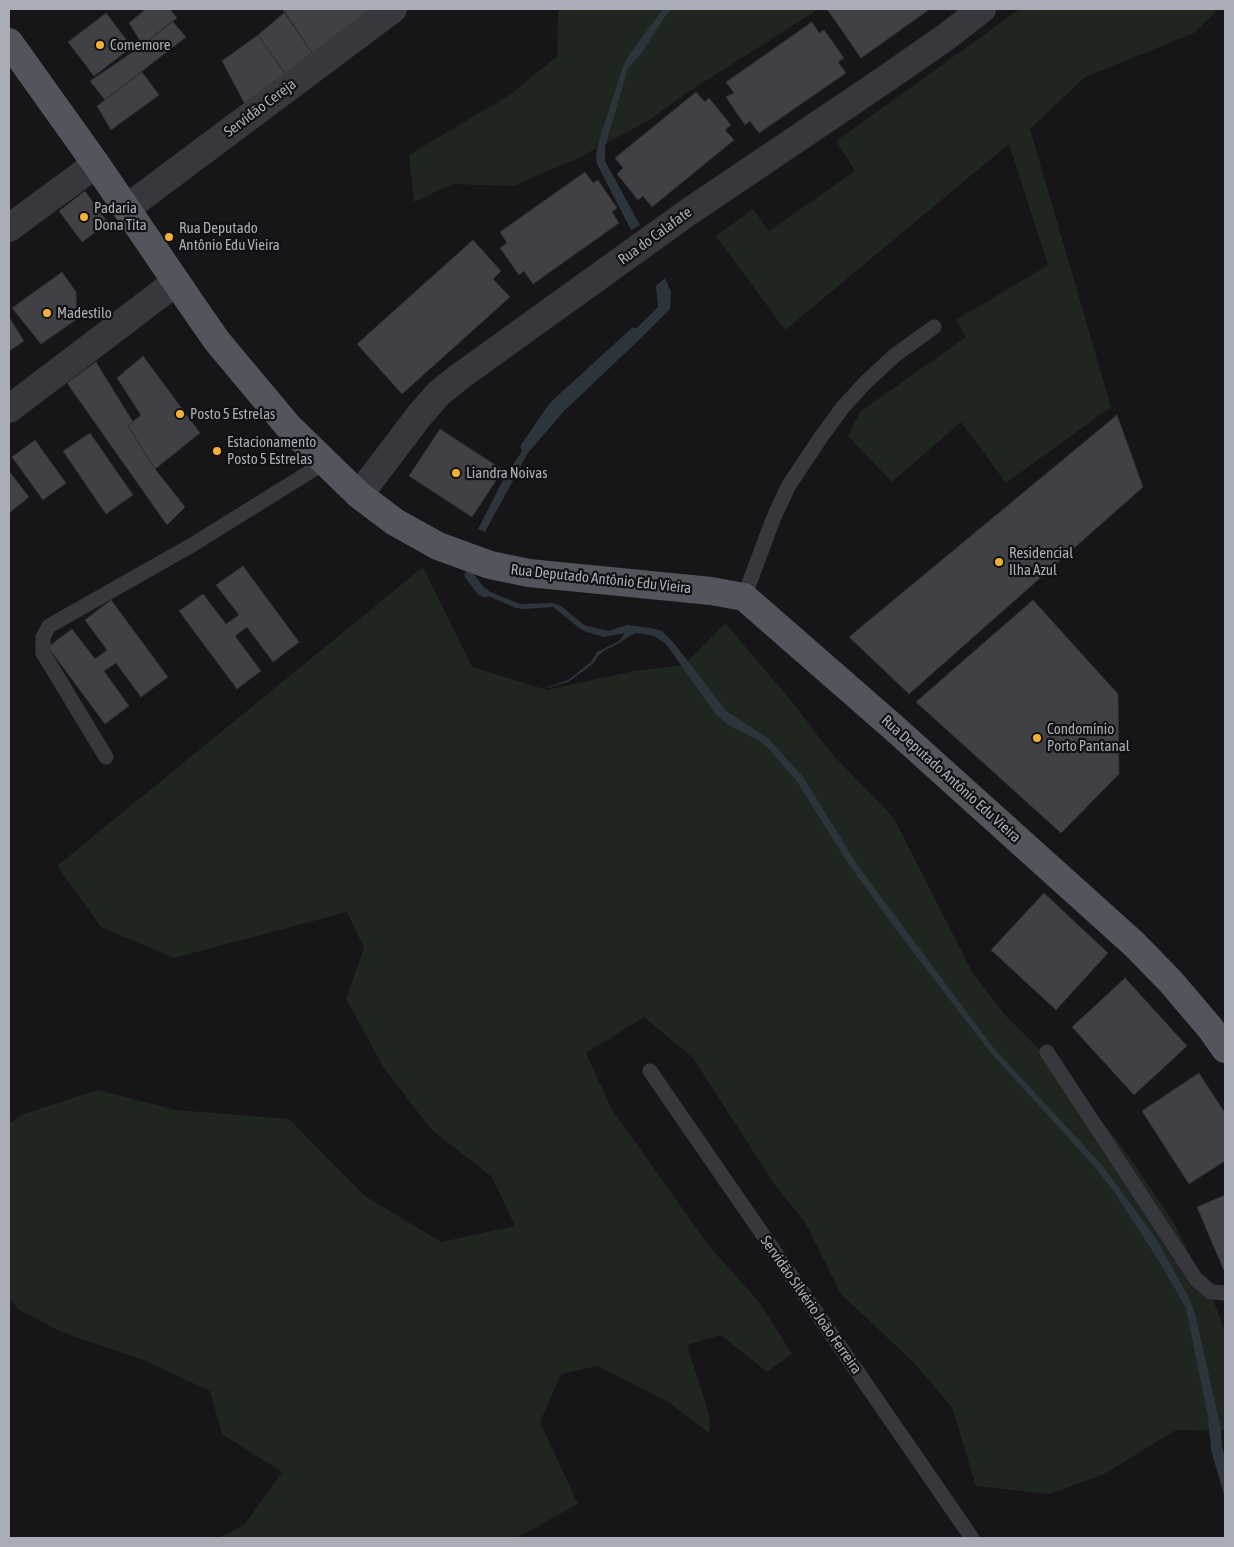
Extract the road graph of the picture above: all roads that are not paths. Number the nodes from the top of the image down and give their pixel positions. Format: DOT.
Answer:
graph roads {
  1 [pos="393,9"];
  2 [pos="982,9"];
  3 [pos="9,42"];
  4 [pos="96,164"];
  5 [pos="127,208"];
  6 [pos="9,228"];
  7 [pos="176,282"];
  8 [pos="934,327"];
  9 [pos="9,409"];
  10 [pos="324,463"];
  11 [pos="359,496"];
  12 [pos="744,597"];
  13 [pos="106,757"];
  14 [pos="1220,1034"];
  15 [pos="1047,1052"];
  16 [pos="650,1071"];
  17 [pos="1225,1293"];
  18 [pos="972,1538"];
  1 -- 5 [label="street, Servidão Cereja"];
  2 -- 11 [label="street, Rua do Calafate"];
  3 -- 4 [label="main road, Rua Deputado Antônio Edu Vieira"];
  4 -- 5 [label="main road, Rua Deputado Antônio Edu Vieira"];
  4 -- 6 [label="street"];
  5 -- 7 [label="main road, Rua Deputado Antônio Edu Vieira"];
  7 -- 9 [label="street"];
  7 -- 10 [label="main road, Rua Deputado Antônio Edu Vieira"];
  8 -- 12 [label="lane"];
  10 -- 11 [label="main road, Rua Deputado Antônio Edu Vieira"];
  10 -- 13 [label="lane"];
  11 -- 12 [label="main road, Rua Deputado Antônio Edu Vieira"];
  12 -- 14 [label="main road, Rua Deputado Antônio Edu Vieira"];
  15 -- 17 [label="lane"];
  16 -- 18 [label="lane, Servidão Silvério João Ferreira"];
}
